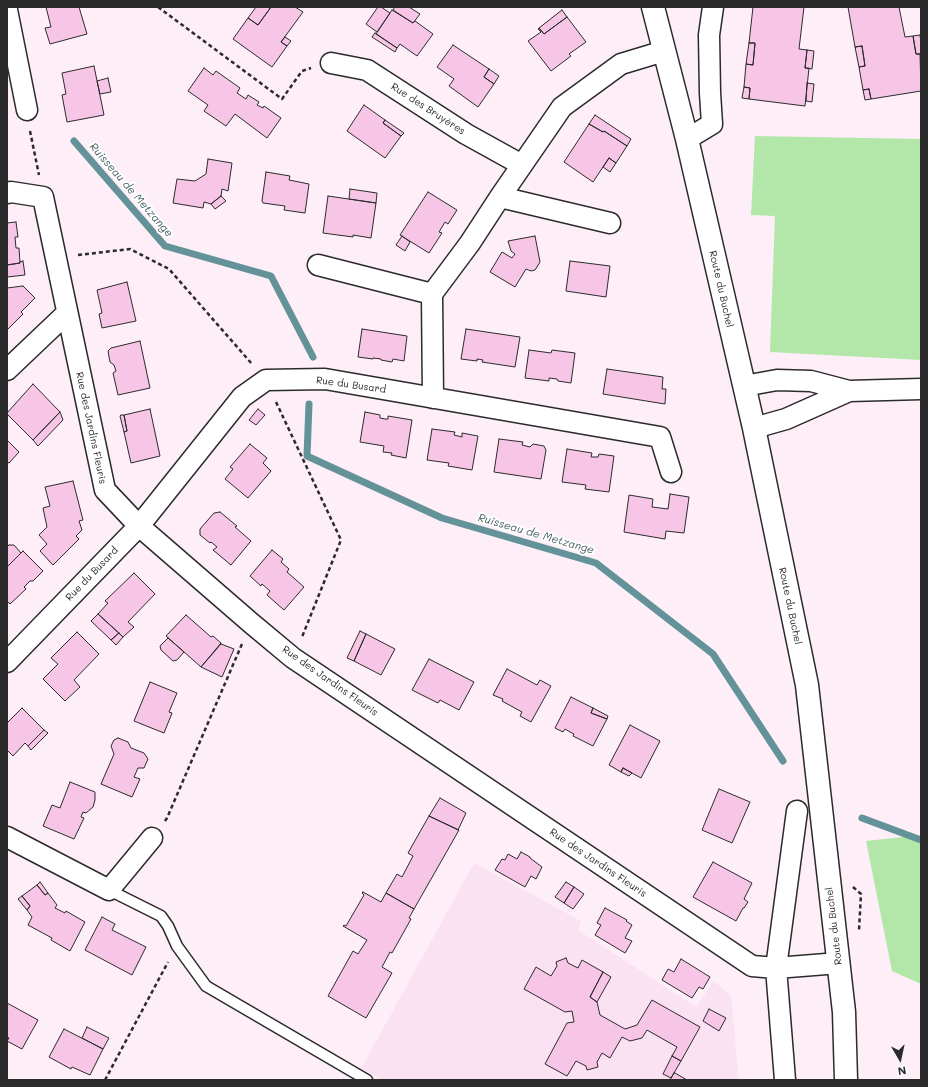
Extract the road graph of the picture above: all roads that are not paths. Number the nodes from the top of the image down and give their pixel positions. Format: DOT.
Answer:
graph roads {
  1 [pos="653,7"];
  2 [pos="713,7"];
  3 [pos="7,10"];
  4 [pos="664,51"];
  5 [pos="331,63"];
  6 [pos="27,110"];
  7 [pos="687,139"];
  8 [pos="522,165"];
  9 [pos="7,193"];
  10 [pos="500,196"];
  11 [pos="610,223"];
  12 [pos="318,265"];
  13 [pos="432,294"];
  14 [pos="67,313"];
  15 [pos="7,370"];
  16 [pos="744,386"];
  17 [pos="921,389"];
  18 [pos="849,391"];
  19 [pos="432,398"];
  20 [pos="754,428"];
  21 [pos="671,472"];
  22 [pos="139,526"];
  23 [pos="7,662"];
  24 [pos="797,811"];
  25 [pos="7,837"];
  26 [pos="152,838"];
  27 [pos="109,890"];
  28 [pos="838,963"];
  29 [pos="776,968"];
  30 [pos="367,1080"];
  31 [pos="785,1080"];
  32 [pos="846,1080"];
  1 -- 4 [label="main road, Route du Buchel"];
  2 -- 7 [label="street"];
  3 -- 6 [label="street"];
  4 -- 7 [label="main road, Route du Buchel"];
  4 -- 8 [label="street"];
  5 -- 8 [label="street, Rue des Bruyères"];
  7 -- 16 [label="main road, Route du Buchel"];
  8 -- 10 [label="street"];
  9 -- 14 [label="street, Rue des Jardins Fleuris"];
  10 -- 11 [label="street"];
  10 -- 13 [label="street"];
  12 -- 13 [label="street"];
  13 -- 19 [label="street"];
  14 -- 15 [label="street"];
  14 -- 22 [label="street, Rue des Jardins Fleuris"];
  16 -- 18 [label="street"];
  16 -- 20 [label="main road, Route du Buchel"];
  17 -- 18 [label="street"];
  18 -- 20 [label="street"];
  19 -- 21 [label="street, Rue du Busard"];
  19 -- 22 [label="street, Rue du Busard"];
  20 -- 28 [label="main road, Route du Buchel"];
  22 -- 23 [label="street, Rue du Busard"];
  22 -- 29 [label="street, Rue des Jardins Fleuris"];
  24 -- 29 [label="street"];
  25 -- 27 [label="street"];
  26 -- 27 [label="street"];
  27 -- 30 [label="lane"];
  28 -- 29 [label="street, Rue des Jardins Fleuris"];
  28 -- 32 [label="main road, Route du Buchel"];
  29 -- 31 [label="street"];
}
